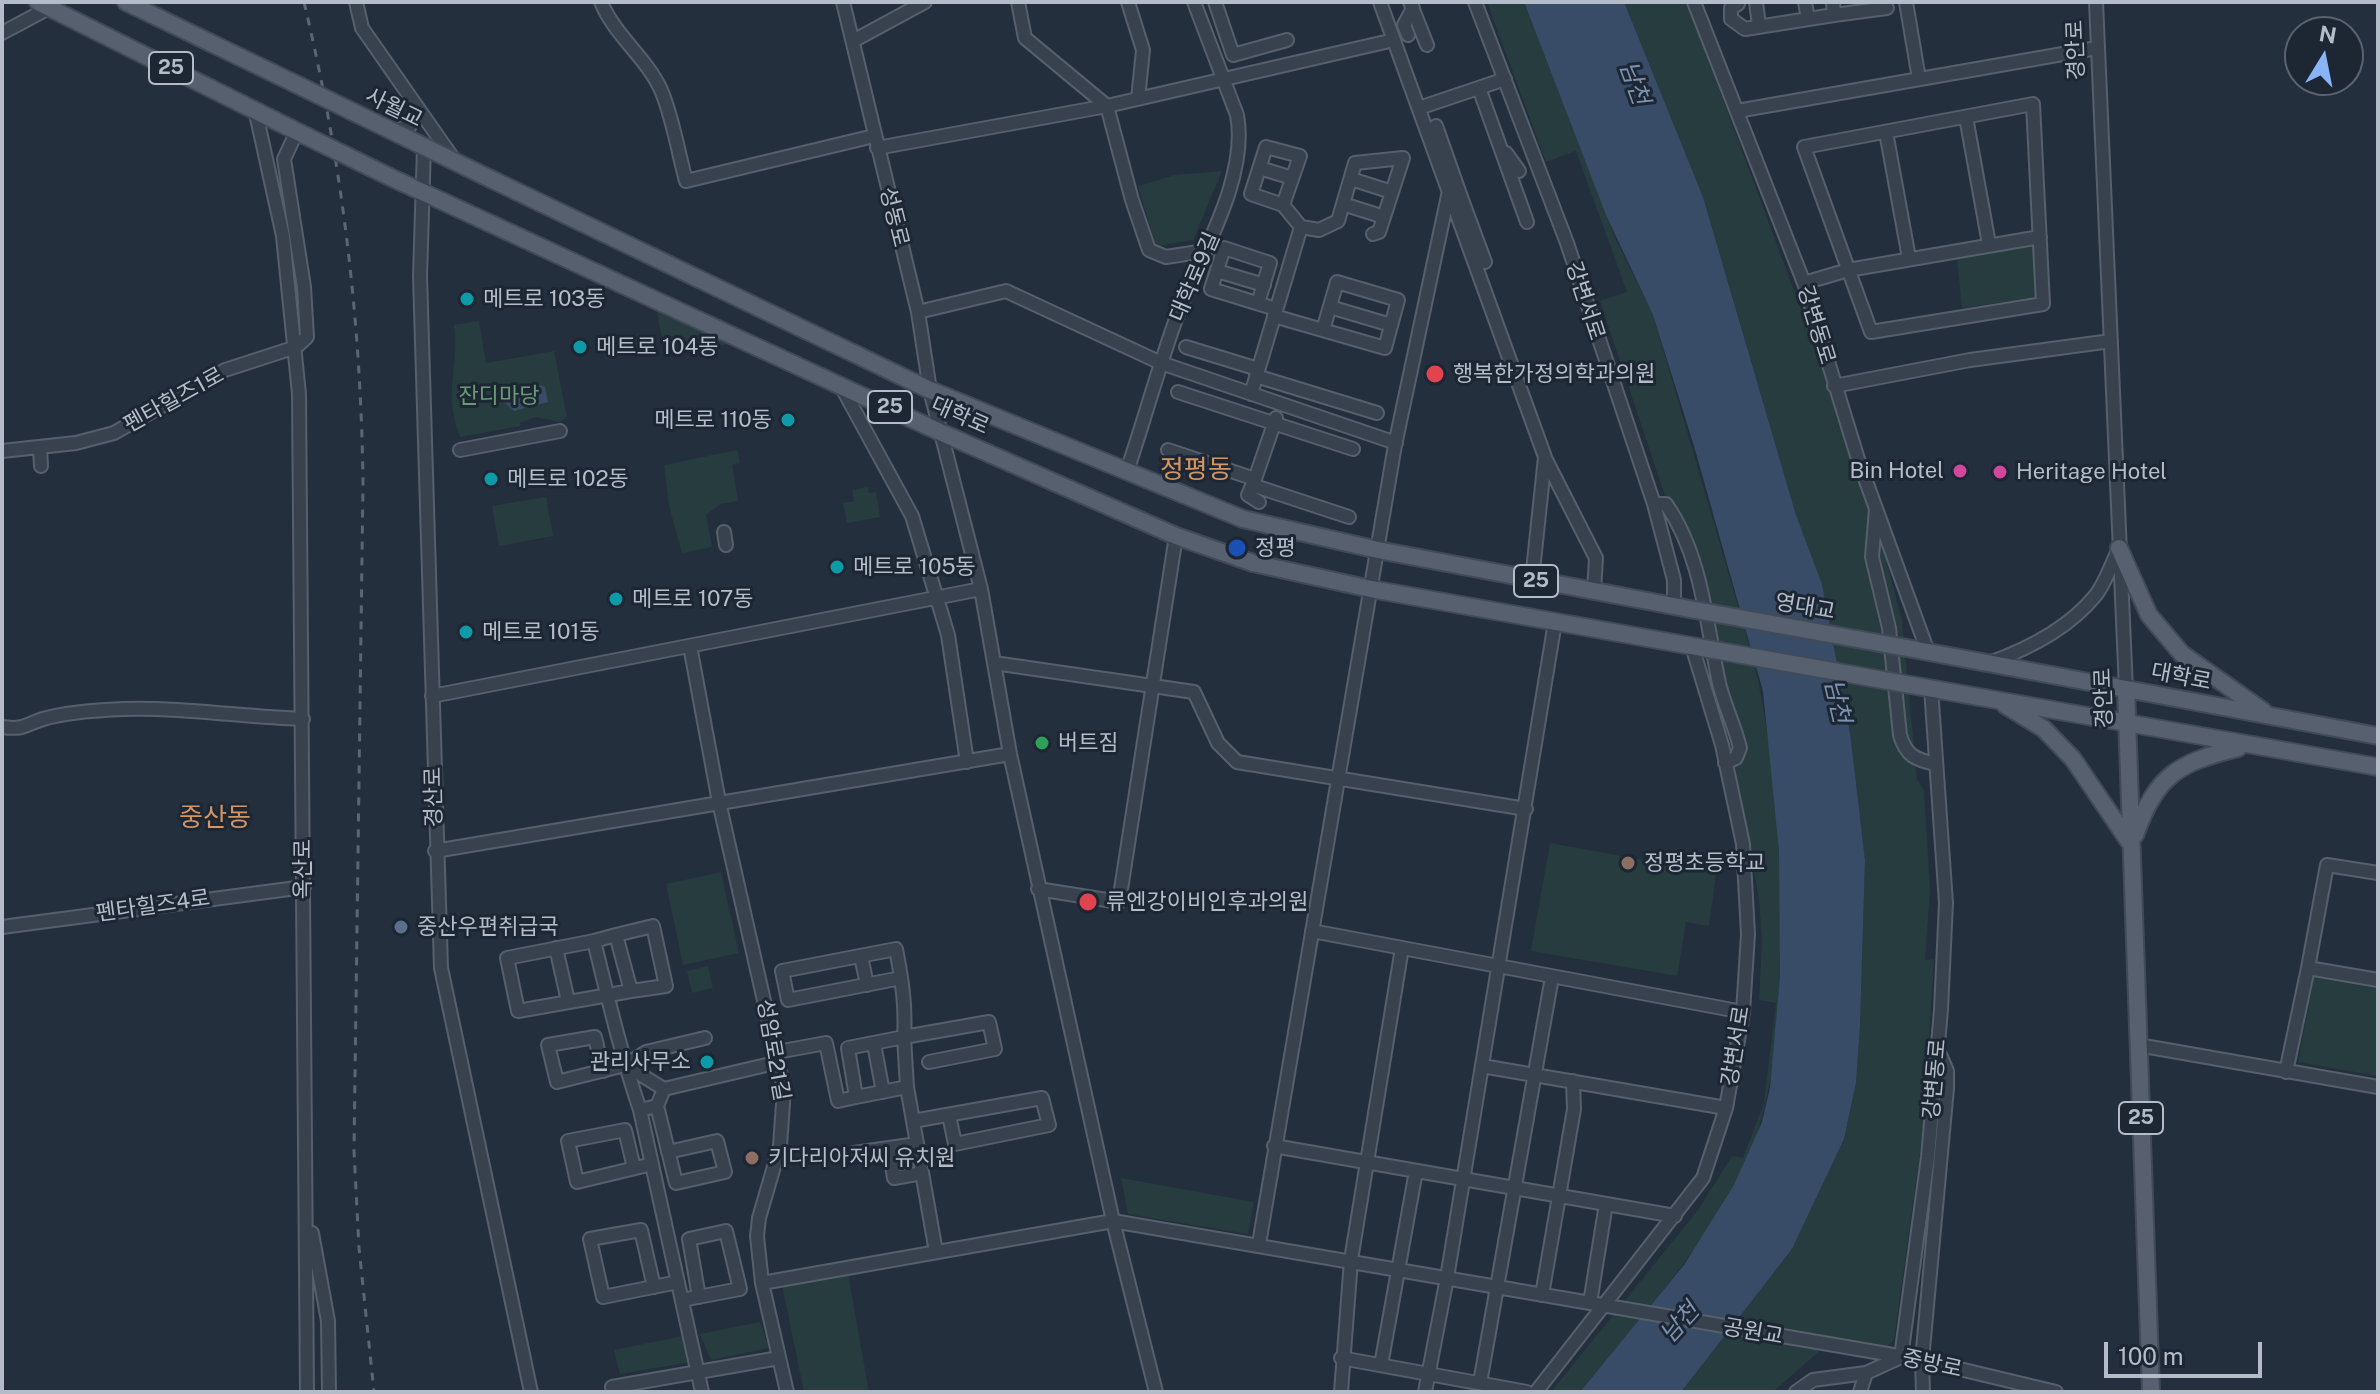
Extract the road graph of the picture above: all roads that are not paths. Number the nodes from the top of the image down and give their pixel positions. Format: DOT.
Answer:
graph roads {
  1 [pos="126,2"];
  2 [pos="356,2"];
  3 [pos="601,2"];
  4 [pos="843,2"];
  5 [pos="925,2"];
  6 [pos="1018,2"];
  7 [pos="1128,2"];
  8 [pos="1194,2"];
  9 [pos="1215,2"];
  10 [pos="1380,2"];
  11 [pos="1475,2"];
  12 [pos="1694,2"];
  13 [pos="1756,2"];
  14 [pos="1805,2"];
  15 [pos="1906,2"];
  16 [pos="2096,2"];
  17 [pos="1738,4"];
  18 [pos="44,5"];
  19 [pos="1411,5"];
  20 [pos="1887,8"];
  21 [pos="1834,9"];
  22 [pos="1808,19"];
  23 [pos="1759,26"];
  24 [pos="2,33"];
  25 [pos="1408,35"];
  26 [pos="1287,40"];
  27 [pos="1394,40"];
  28 [pos="853,41"];
  29 [pos="1427,45"];
  30 [pos="2097,48"];
  31 [pos="1505,79"];
  32 [pos="1919,79"];
  33 [pos="1223,82"];
  34 [pos="1479,88"];
  35 [pos="1138,99"];
  36 [pos="1107,106"];
  37 [pos="1419,108"];
  38 [pos="255,109"];
  39 [pos="417,109"];
  40 [pos="1737,111"];
  41 [pos="1966,117"];
  42 [pos="1436,126"];
  43 [pos="392,131"];
  44 [pos="1886,132"];
  45 [pos="300,133"];
  46 [pos="876,142"];
  47 [pos="424,147"];
  48 [pos="1501,148"];
  49 [pos="462,166"];
  50 [pos="1260,168"];
  51 [pos="1519,171"];
  52 [pos="1292,178"];
  53 [pos="1351,179"];
  54 [pos="1392,192"];
  55 [pos="420,193"];
  56 [pos="1453,193"];
  57 [pos="1343,204"];
  58 [pos="1283,205"];
  59 [pos="1384,217"];
  60 [pos="1527,222"];
  61 [pos="1301,227"];
  62 [pos="1373,234"];
  63 [pos="2040,237"];
  64 [pos="1989,244"];
  65 [pos="1205,251"];
  66 [pos="1909,258"];
  67 [pos="1485,262"];
  68 [pos="1848,270"];
  69 [pos="1217,271"];
  70 [pos="1265,280"];
  71 [pos="1285,280"];
  72 [pos="1804,283"];
  73 [pos="1258,303"];
  74 [pos="1330,307"];
  75 [pos="918,312"];
  76 [pos="1275,312"];
  77 [pos="1391,325"];
  78 [pos="1323,330"];
  79 [pos="2111,341"];
  80 [pos="296,347"];
  81 [pos="1186,347"];
  82 [pos="1161,363"];
  83 [pos="1257,373"];
  84 [pos="839,383"];
  85 [pos="1834,386"];
  86 [pos="930,390"];
  87 [pos="1178,392"];
  88 [pos="1251,394"];
  89 [pos="1280,404"];
  90 [pos="1377,413"];
  91 [pos="1274,423"];
  92 [pos="560,431"];
  93 [pos="940,432"];
  94 [pos="1396,443"];
  95 [pos="40,448"];
  96 [pos="1353,449"];
  97 [pos="460,450"];
  98 [pos="1168,450"];
  99 [pos="2,451"];
  100 [pos="1545,457"];
  101 [pos="41,466"];
  102 [pos="1127,471"];
  103 [pos="1255,479"];
  104 [pos="1259,502"];
  105 [pos="1654,504"];
  106 [pos="1876,509"];
  107 [pos="1349,517"];
  108 [pos="1176,536"];
  109 [pos="2119,548"];
  110 [pos="1378,550"];
  111 [pos="1532,580"];
  112 [pos="981,589"];
  113 [pos="1371,589"];
  114 [pos="1594,591"];
  115 [pos="936,597"];
  116 [pos="1674,606"];
  117 [pos="1695,610"];
  118 [pos="1555,622"];
  119 [pos="690,646"];
  120 [pos="1698,647"];
  121 [pos="1928,652"];
  122 [pos="994,663"];
  123 [pos="1988,663"];
  124 [pos="1153,686"];
  125 [pos="1931,688"];
  126 [pos="2126,689"];
  127 [pos="432,696"];
  128 [pos="1997,700"];
  129 [pos="2271,716"];
  130 [pos="303,719"];
  131 [pos="2127,725"];
  132 [pos="2,727"];
  133 [pos="2378,736"];
  134 [pos="2248,746"];
  135 [pos="1010,754"];
  136 [pos="967,762"];
  137 [pos="1725,763"];
  138 [pos="1936,764"];
  139 [pos="2378,767"];
  140 [pos="1339,779"];
  141 [pos="719,802"];
  142 [pos="1526,809"];
  143 [pos="2131,844"];
  144 [pos="435,851"];
  145 [pos="2378,873"];
  146 [pos="304,887"];
  147 [pos="1038,889"];
  148 [pos="2,927"];
  149 [pos="1312,931"];
  150 [pos="616,935"];
  151 [pos="594,941"];
  152 [pos="556,948"];
  153 [pos="1402,948"];
  154 [pos="861,956"];
  155 [pos="1498,966"];
  156 [pos="2308,968"];
  157 [pos="1552,977"];
  158 [pos="901,978"];
  159 [pos="2378,980"];
  160 [pos="867,985"];
  161 [pos="631,991"];
  162 [pos="607,993"];
  163 [pos="568,1001"];
  164 [pos="1743,1012"];
  165 [pos="904,1037"];
  166 [pos="705,1038"];
  167 [pos="874,1044"];
  168 [pos="2138,1045"];
  169 [pos="1937,1050"];
  170 [pos="778,1057"];
  171 [pos="929,1062"];
  172 [pos="625,1065"];
  173 [pos="1482,1066"];
  174 [pos="603,1071"];
  175 [pos="2286,1072"];
  176 [pos="1535,1075"];
  177 [pos="1573,1081"];
  178 [pos="907,1087"];
  179 [pos="2378,1087"];
  180 [pos="664,1089"];
  181 [pos="883,1092"];
  182 [pos="856,1097"];
  183 [pos="657,1106"];
  184 [pos="1726,1108"];
  185 [pos="640,1110"];
  186 [pos="949,1115"];
  187 [pos="913,1121"];
  188 [pos="917,1144"];
  189 [pos="1274,1146"];
  190 [pos="889,1148"];
  191 [pos="668,1152"];
  192 [pos="854,1153"];
  193 [pos="1367,1162"];
  194 [pos="652,1164"];
  195 [pos="634,1168"];
  196 [pos="1416,1171"];
  197 [pos="922,1173"];
  198 [pos="1463,1179"];
  199 [pos="1515,1188"];
  200 [pos="1559,1196"];
  201 [pos="306,1198"];
  202 [pos="1606,1204"];
  203 [pos="1675,1216"];
  204 [pos="1113,1221"];
  205 [pos="1259,1244"];
  206 [pos="936,1252"];
  207 [pos="1351,1260"];
  208 [pos="1398,1269"];
  209 [pos="1447,1278"];
  210 [pos="678,1282"];
  211 [pos="762,1283"];
  212 [pos="654,1287"];
  213 [pos="1498,1287"];
  214 [pos="1542,1295"];
  215 [pos="699,1297"];
  216 [pos="682,1300"];
  217 [pos="1597,1305"];
  218 [pos="1855,1349"];
  219 [pos="1901,1357"];
  220 [pos="779,1358"];
  221 [pos="1341,1358"];
  222 [pos="1922,1360"];
  223 [pos="1381,1365"];
  224 [pos="697,1372"];
  225 [pos="1866,1373"];
  226 [pos="1428,1374"];
  227 [pos="1480,1383"];
  228 [pos="307,1392"];
  229 [pos="329,1392"];
  230 [pos="531,1392"];
  231 [pos="613,1392"];
  232 [pos="702,1392"];
  233 [pos="787,1392"];
  234 [pos="1156,1392"];
  235 [pos="1341,1392"];
  236 [pos="1425,1392"];
  237 [pos="1527,1392"];
  238 [pos="1536,1392"];
  239 [pos="1796,1392"];
  240 [pos="1860,1392"];
  241 [pos="1923,1392"];
  242 [pos="2056,1392"];
  243 [pos="2151,1392"];
  1 -- 43 [label="main road, 사월교, bridge"];
  2 -- 39 [label="street"];
  3 -- 46 [label="street"];
  4 -- 28 [label="street, 성동로"];
  5 -- 28 [label="street"];
  6 -- 36 [label="street"];
  7 -- 35 [label="street"];
  8 -- 33 [label="street, 대학로9길"];
  9 -- 26 [label="street"];
  10 -- 27 [label="street"];
  11 -- 31 [label="street, 강변서로"];
  12 -- 40 [label="street, 강변동로"];
  13 -- 23 [label="street"];
  14 -- 22 [label="street"];
  15 -- 32 [label="street"];
  16 -- 30 [label="street, 경안로"];
  17 -- 23 [label="street"];
  18 -- 24 [label="street"];
  18 -- 38 [label="main road, 25"];
  19 -- 25 [label="street"];
  19 -- 29 [label="street"];
  20 -- 21 [label="street"];
  21 -- 22 [label="street"];
  22 -- 23 [label="street"];
  27 -- 33 [label="street"];
  27 -- 37 [label="street"];
  28 -- 46 [label="street, 성동로"];
  30 -- 32 [label="street"];
  30 -- 79 [label="street, 경안로"];
  31 -- 34 [label="street"];
  31 -- 105 [label="street, 강변서로"];
  32 -- 40 [label="street"];
  33 -- 35 [label="street"];
  33 -- 65 [label="street, 대학로9길"];
  34 -- 37 [label="street"];
  34 -- 48 [label="street"];
  35 -- 36 [label="street"];
  36 -- 46 [label="street"];
  36 -- 65 [label="street"];
  37 -- 56 [label="street"];
  38 -- 45 [label="main road, 25"];
  38 -- 80 [label="street"];
  39 -- 43 [label="street"];
  39 -- 49 [label="street"];
  40 -- 72 [label="street, 강변동로"];
  41 -- 44 [label="street"];
  41 -- 63 [label="street"];
  41 -- 64 [label="street"];
  42 -- 56 [label="street"];
  43 -- 47 [label="main road, 사월교, bridge"];
  44 -- 66 [label="street"];
  44 -- 68 [label="street"];
  45 -- 55 [label="main road, 25, bridge"];
  45 -- 80 [label="street"];
  46 -- 75 [label="street, 성동로"];
  47 -- 49 [label="main road, 사월교, bridge"];
  47 -- 55 [label="street, 경산로"];
  48 -- 51 [label="street"];
  48 -- 60 [label="street"];
  49 -- 86 [label="main road, 대학로 / 25"];
  50 -- 52 [label="street"];
  50 -- 52 [label="street"];
  50 -- 58 [label="street"];
  52 -- 58 [label="street"];
  53 -- 54 [label="street"];
  53 -- 54 [label="street"];
  53 -- 57 [label="street"];
  54 -- 59 [label="street"];
  55 -- 84 [label="main road, 대학로 / 25"];
  55 -- 127 [label="street, 경산로"];
  56 -- 67 [label="street"];
  56 -- 94 [label="street"];
  56 -- 100 [label="street"];
  57 -- 59 [label="street"];
  57 -- 61 [label="street"];
  58 -- 61 [label="street"];
  59 -- 62 [label="street"];
  61 -- 71 [label="street"];
  63 -- 64 [label="street"];
  63 -- 68 [label="street"];
  64 -- 66 [label="street"];
  65 -- 82 [label="street, 대학로9길"];
  66 -- 68 [label="street"];
  68 -- 72 [label="street"];
  69 -- 70 [label="street"];
  69 -- 70 [label="street"];
  69 -- 73 [label="street"];
  70 -- 71 [label="street"];
  70 -- 73 [label="street"];
  71 -- 76 [label="street"];
  72 -- 85 [label="street, 강변동로"];
  73 -- 76 [label="street"];
  74 -- 77 [label="street"];
  74 -- 77 [label="street"];
  74 -- 78 [label="street"];
  75 -- 82 [label="street"];
  75 -- 86 [label="street, 성동로"];
  76 -- 78 [label="street"];
  76 -- 83 [label="street"];
  77 -- 78 [label="street"];
  79 -- 85 [label="street"];
  79 -- 109 [label="street, 경안로"];
  80 -- 95 [label="street, 펜타힐즈1로"];
  80 -- 130 [label="street, 옥산로"];
  81 -- 83 [label="street"];
  82 -- 88 [label="street"];
  82 -- 102 [label="street, 대학로9길"];
  83 -- 88 [label="street"];
  83 -- 90 [label="street"];
  84 -- 93 [label="main road, 대학로 / 25"];
  84 -- 115 [label="street"];
  85 -- 106 [label="street, 강변동로"];
  86 -- 93 [label="street, 성동로"];
  86 -- 102 [label="main road, 대학로 / 25"];
  87 -- 91 [label="street"];
  88 -- 89 [label="street"];
  89 -- 91 [label="street"];
  89 -- 94 [label="street"];
  91 -- 96 [label="street"];
  91 -- 103 [label="street"];
  92 -- 97 [label="street"];
  93 -- 108 [label="main road, 대학로 / 25"];
  93 -- 112 [label="street, 성동로"];
  94 -- 110 [label="street"];
  95 -- 99 [label="street, 펜타힐즈1로"];
  95 -- 101 [label="street"];
  98 -- 103 [label="street"];
  100 -- 111 [label="street"];
  100 -- 114 [label="street"];
  102 -- 110 [label="main road, 대학로 / 25"];
  103 -- 104 [label="street"];
  103 -- 107 [label="street"];
  105 -- 116 [label="street, 강변서로"];
  105 -- 137 [label="street"];
  106 -- 121 [label="street, 강변동로"];
  106 -- 138 [label="street"];
  108 -- 113 [label="main road, 대학로 / 25"];
  108 -- 124 [label="street"];
  109 -- 123 [label="street"];
  109 -- 126 [label="street, 경안로"];
  109 -- 129 [label="main road"];
  110 -- 111 [label="main road, 대학로 / 25"];
  110 -- 113 [label="street"];
  111 -- 114 [label="main road, 대학로 / 25"];
  112 -- 115 [label="street"];
  112 -- 122 [label="street, 성동로"];
  113 -- 118 [label="main road, 대학로"];
  113 -- 140 [label="street"];
  114 -- 116 [label="main road, 대학로 / 25"];
  115 -- 119 [label="street"];
  115 -- 136 [label="street"];
  116 -- 117 [label="main road, 대학로 / 25"];
  117 -- 121 [label="main road, 영대교 / 25, bridge"];
  118 -- 120 [label="main road, 대학로"];
  118 -- 142 [label="street"];
  119 -- 127 [label="street"];
  119 -- 141 [label="street, 성암로21길"];
  120 -- 125 [label="main road, bridge"];
  120 -- 137 [label="street, 강변서로"];
  121 -- 123 [label="main road, 대학로 / 25"];
  122 -- 124 [label="street"];
  122 -- 135 [label="street, 성동로"];
  123 -- 126 [label="main road, 대학로 / 25"];
  124 -- 140 [label="street"];
  124 -- 147 [label="street"];
  125 -- 128 [label="main road"];
  125 -- 138 [label="street, 강변동로"];
  126 -- 129 [label="main road, 대학로"];
  126 -- 131 [label="main road, 경안로 / 25"];
  127 -- 144 [label="street, 경산로"];
  128 -- 131 [label="main road"];
  128 -- 143 [label="main road"];
  129 -- 133 [label="main road, 대학로"];
  130 -- 132 [label="street"];
  130 -- 146 [label="street, 옥산로"];
  131 -- 134 [label="main road"];
  131 -- 143 [label="main road, 경안로 / 25"];
  134 -- 139 [label="main road"];
  134 -- 143 [label="main road"];
  135 -- 136 [label="street"];
  135 -- 147 [label="street, 성동로"];
  136 -- 141 [label="street"];
  137 -- 164 [label="street, 강변서로"];
  138 -- 169 [label="street, 강변동로"];
  140 -- 142 [label="street"];
  140 -- 149 [label="street"];
  141 -- 144 [label="street"];
  141 -- 170 [label="street, 성암로21길"];
  142 -- 155 [label="street"];
  143 -- 168 [label="main road, 경안로 / 25"];
  144 -- 230 [label="street, 경산로"];
  145 -- 156 [label="street"];
  146 -- 148 [label="street, 펜타힐즈4로"];
  146 -- 201 [label="street, 옥산로"];
  147 -- 204 [label="street, 성동로"];
  149 -- 153 [label="street"];
  149 -- 189 [label="street"];
  150 -- 151 [label="street"];
  150 -- 161 [label="street"];
  150 -- 161 [label="street"];
  151 -- 152 [label="street"];
  151 -- 162 [label="street"];
  152 -- 163 [label="street"];
  152 -- 163 [label="street"];
  153 -- 155 [label="street"];
  153 -- 193 [label="street"];
  154 -- 158 [label="street"];
  154 -- 160 [label="street"];
  154 -- 160 [label="street"];
  155 -- 157 [label="street"];
  155 -- 173 [label="street"];
  156 -- 159 [label="street"];
  156 -- 175 [label="street"];
  157 -- 164 [label="street"];
  157 -- 176 [label="street"];
  158 -- 160 [label="street"];
  158 -- 165 [label="street"];
  161 -- 162 [label="street"];
  162 -- 163 [label="street"];
  162 -- 172 [label="street"];
  164 -- 184 [label="street, 강변서로"];
  165 -- 167 [label="street"];
  165 -- 171 [label="street"];
  165 -- 178 [label="street"];
  166 -- 172 [label="street"];
  167 -- 181 [label="street"];
  167 -- 182 [label="street"];
  168 -- 175 [label="street"];
  168 -- 243 [label="main road, 경안로 / 25"];
  169 -- 219 [label="street, 강변동로"];
  169 -- 222 [label="street"];
  170 -- 180 [label="street"];
  170 -- 182 [label="street"];
  170 -- 211 [label="street, 성암로21길"];
  172 -- 174 [label="street"];
  172 -- 180 [label="street"];
  172 -- 185 [label="street"];
  173 -- 176 [label="street"];
  173 -- 198 [label="street"];
  174 -- 174 [label="street"];
  175 -- 179 [label="street"];
  176 -- 177 [label="street"];
  176 -- 199 [label="street"];
  177 -- 184 [label="street"];
  177 -- 200 [label="street"];
  178 -- 181 [label="street"];
  178 -- 187 [label="street"];
  180 -- 183 [label="street"];
  181 -- 182 [label="street"];
  183 -- 185 [label="street"];
  183 -- 191 [label="street"];
  184 -- 203 [label="street, 강변서로"];
  185 -- 194 [label="street"];
  186 -- 186 [label="street"];
  186 -- 187 [label="street"];
  187 -- 188 [label="street"];
  188 -- 190 [label="street"];
  188 -- 197 [label="street"];
  189 -- 193 [label="street"];
  189 -- 205 [label="street"];
  190 -- 192 [label="street"];
  190 -- 197 [label="street"];
  191 -- 191 [label="street"];
  193 -- 196 [label="street"];
  193 -- 207 [label="street"];
  194 -- 195 [label="street"];
  194 -- 210 [label="street"];
  195 -- 195 [label="street"];
  196 -- 198 [label="street"];
  196 -- 208 [label="street"];
  197 -- 206 [label="street"];
  198 -- 199 [label="street"];
  198 -- 209 [label="street"];
  199 -- 200 [label="street"];
  199 -- 213 [label="street"];
  200 -- 202 [label="street"];
  200 -- 214 [label="street"];
  201 -- 228 [label="street, 옥산로"];
  201 -- 229 [label="street"];
  202 -- 203 [label="street"];
  202 -- 217 [label="street"];
  203 -- 217 [label="street, 강변서로"];
  204 -- 205 [label="street, 공원교"];
  204 -- 206 [label="street, 공원교"];
  204 -- 234 [label="street, 성동로"];
  205 -- 207 [label="street, 공원교"];
  206 -- 211 [label="street, 공원교"];
  207 -- 208 [label="street, 공원교"];
  207 -- 221 [label="street"];
  208 -- 209 [label="street, 공원교"];
  208 -- 223 [label="street"];
  209 -- 213 [label="street, 공원교"];
  209 -- 226 [label="street"];
  210 -- 212 [label="street"];
  210 -- 216 [label="street"];
  211 -- 220 [label="street, 성암로21길"];
  212 -- 212 [label="street"];
  213 -- 214 [label="street, 공원교"];
  213 -- 227 [label="street"];
  214 -- 217 [label="street, 공원교"];
  215 -- 215 [label="street"];
  215 -- 216 [label="street"];
  216 -- 224 [label="street"];
  217 -- 218 [label="street, 공원교"];
  217 -- 238 [label="street, 강변서로"];
  218 -- 219 [label="street, 중방로"];
  219 -- 222 [label="street, 중방로"];
  219 -- 225 [label="street"];
  220 -- 224 [label="street"];
  220 -- 233 [label="street, 성암로21길"];
  221 -- 223 [label="street"];
  221 -- 235 [label="street"];
  222 -- 241 [label="street"];
  222 -- 242 [label="street, 중방로"];
  223 -- 226 [label="street"];
  224 -- 231 [label="street"];
  224 -- 232 [label="street"];
  225 -- 239 [label="street"];
  225 -- 240 [label="street"];
  226 -- 227 [label="street"];
  226 -- 236 [label="street"];
  227 -- 237 [label="street"];
}
